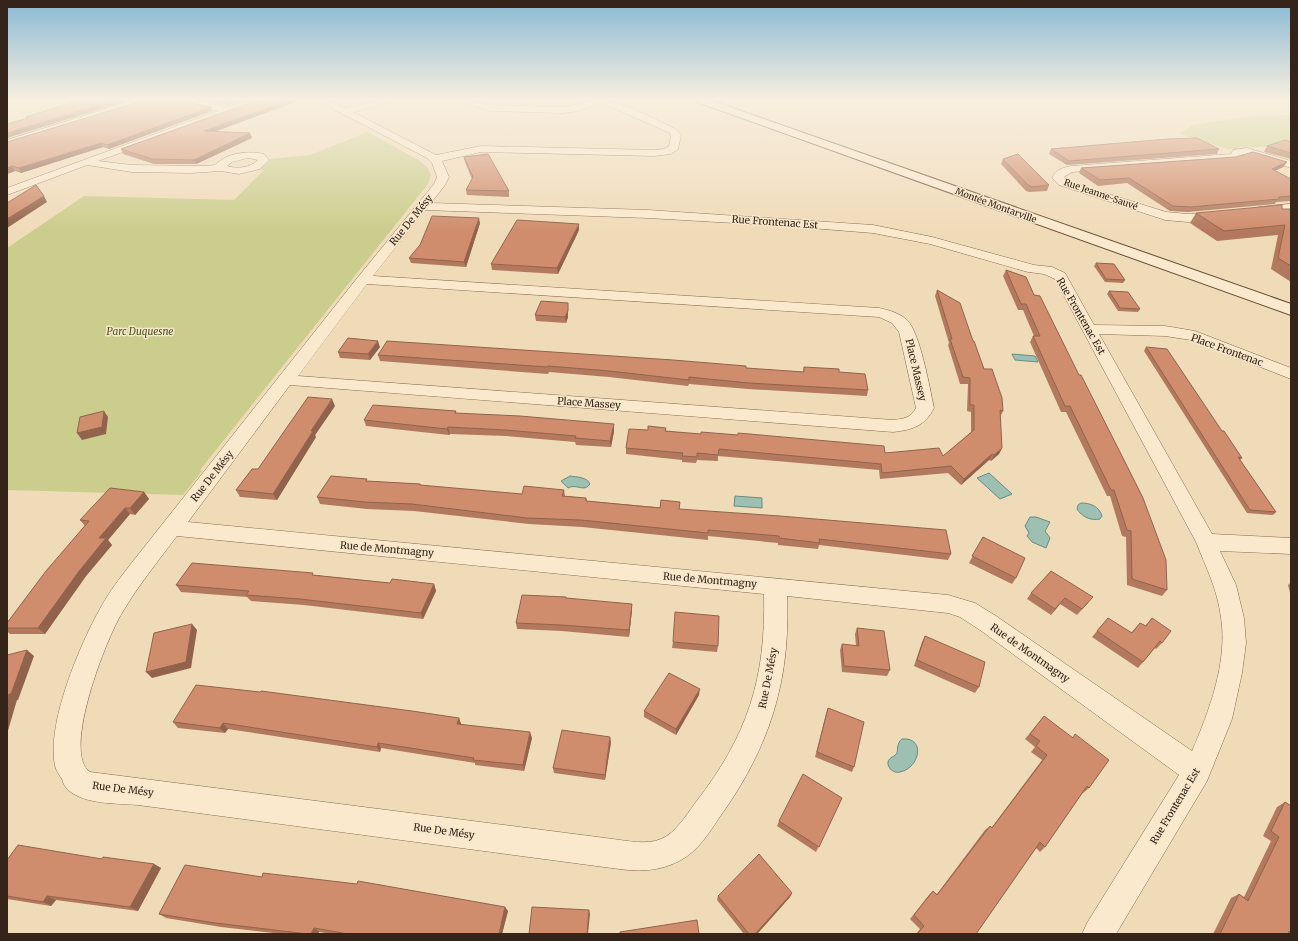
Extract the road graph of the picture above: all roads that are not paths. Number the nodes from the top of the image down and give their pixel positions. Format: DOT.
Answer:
graph roads {
  1 [pos="135,144"];
  2 [pos="406,144"];
  3 [pos="675,144"];
  4 [pos="824,144"];
  5 [pos="845,144"];
  6 [pos="435,159"];
  7 [pos="86,162"];
  8 [pos="1291,165"];
  9 [pos="222,168"];
  10 [pos="7,192"];
  11 [pos="422,206"];
  12 [pos="1291,208"];
  13 [pos="1252,212"];
  14 [pos="1228,214"];
  15 [pos="363,280"];
  16 [pos="1291,300"];
  17 [pos="1291,310"];
  18 [pos="1089,329"];
  19 [pos="1291,374"];
  20 [pos="286,380"];
  21 [pos="172,528"];
  22 [pos="1206,542"];
  23 [pos="1291,546"];
  24 [pos="775,586"];
  25 [pos="1197,771"];
  26 [pos="1098,934"];
  1 -- 7 [label="street"];
  2 -- 6 [label="street"];
  3 -- 6 [label="street"];
  4 -- 17 [label="street, Montée Montarville"];
  5 -- 16 [label="street, Montée Montarville"];
  6 -- 11 [label="street, Rue De Mésy"];
  7 -- 9 [label="street"];
  7 -- 10 [label="street"];
  8 -- 14 [label="street, Rue Jeanne-Sauvé"];
  11 -- 15 [label="street, Rue De Mésy"];
  11 -- 18 [label="street, Rue Frontenac Est"];
  12 -- 13 [label="street"];
  15 -- 20 [label="street, Rue De Mésy"];
  15 -- 20 [label="street, Place Massey"];
  18 -- 19 [label="street, Place Frontenac"];
  18 -- 22 [label="street, Rue Frontenac Est"];
  20 -- 21 [label="street, Rue De Mésy"];
  21 -- 24 [label="street, Rue de Montmagny"];
  21 -- 24 [label="street, Rue De Mésy"];
  22 -- 23 [label="street"];
  22 -- 25 [label="street, Rue Frontenac Est"];
  24 -- 25 [label="street, Rue de Montmagny"];
  25 -- 26 [label="street, Rue Frontenac Est"];
}
